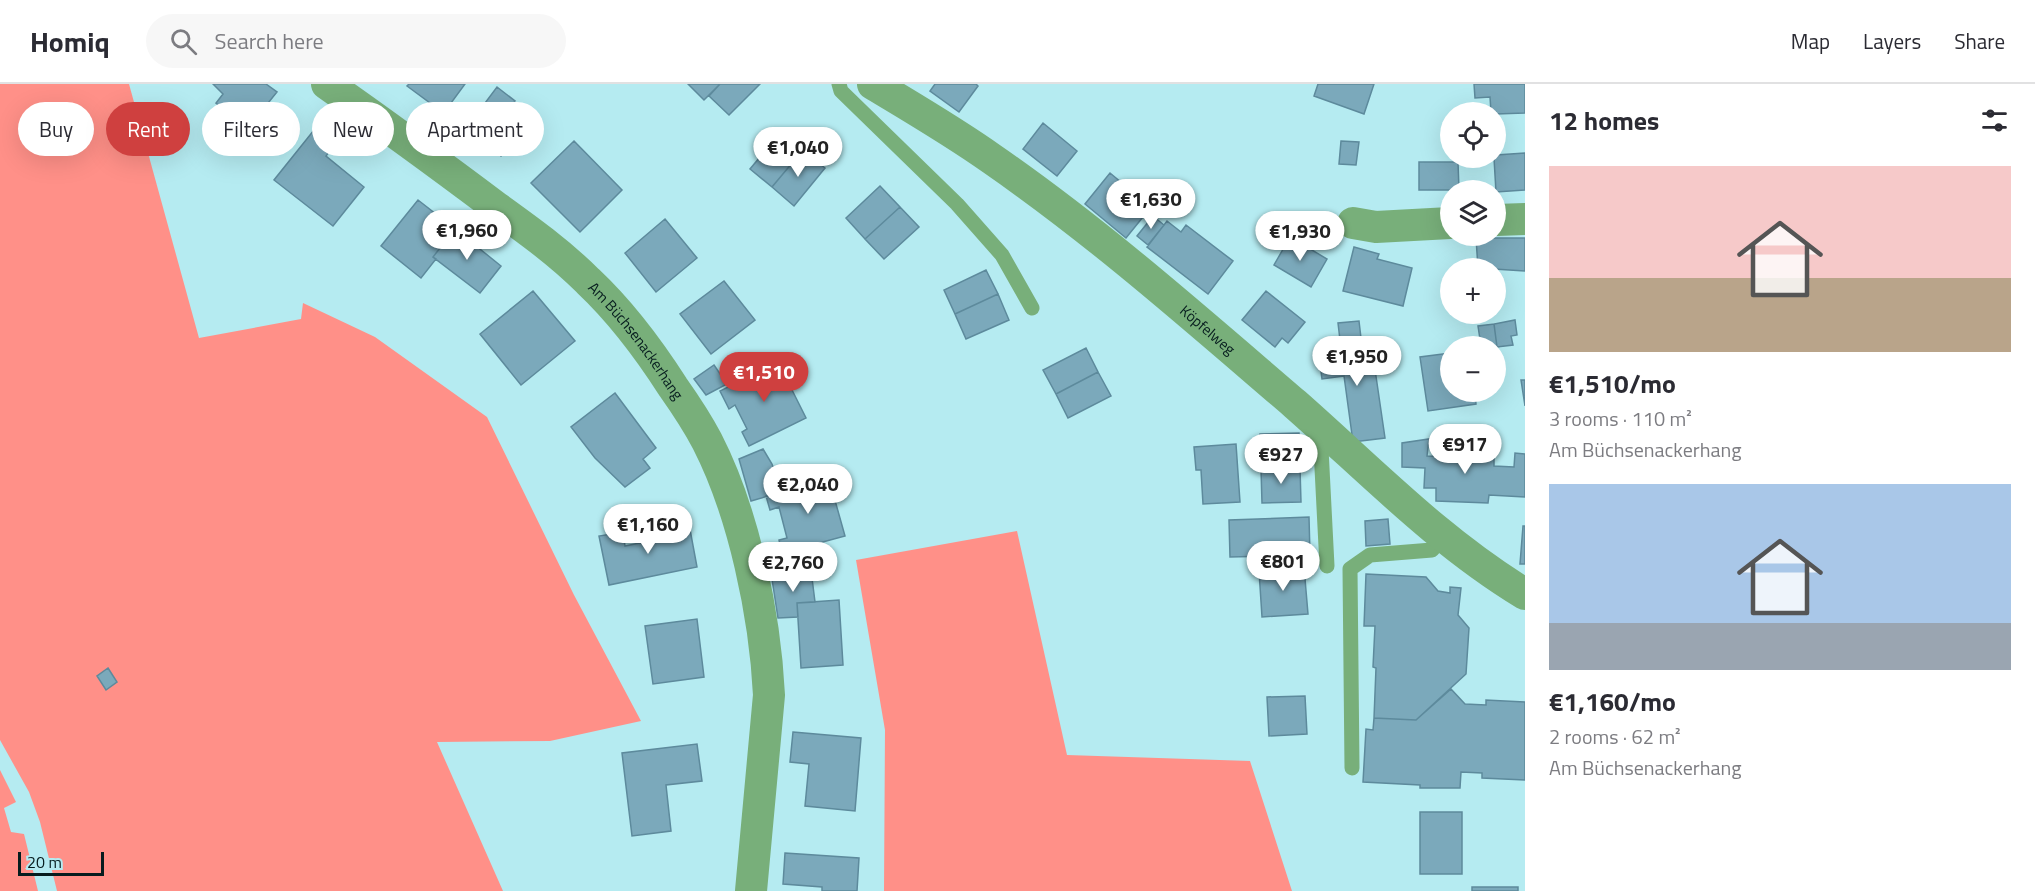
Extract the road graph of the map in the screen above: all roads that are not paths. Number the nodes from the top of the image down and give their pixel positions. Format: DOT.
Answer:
graph roads {
  1 [pos="327,84"];
  2 [pos="839,84"];
  3 [pos="873,84"];
  4 [pos="1525,219"];
  5 [pos="1506,220"];
  6 [pos="1353,223"];
  7 [pos="1440,224"];
  8 [pos="1032,308"];
  9 [pos="1319,426"];
  10 [pos="1444,537"];
  11 [pos="1327,566"];
  12 [pos="1525,594"];
  13 [pos="1352,768"];
  14 [pos="751,891"];
  1 -- 14 [label="street, Am Büchsenackerhang"];
  2 -- 8 [label="lane"];
  3 -- 9 [label="street, Köpfelweg"];
  4 -- 5 [label="street"];
  6 -- 7 [label="street"];
  9 -- 10 [label="street, Köpfelweg"];
  9 -- 11 [label="lane"];
  10 -- 12 [label="street, Köpfelweg"];
  10 -- 13 [label="lane"];
}
